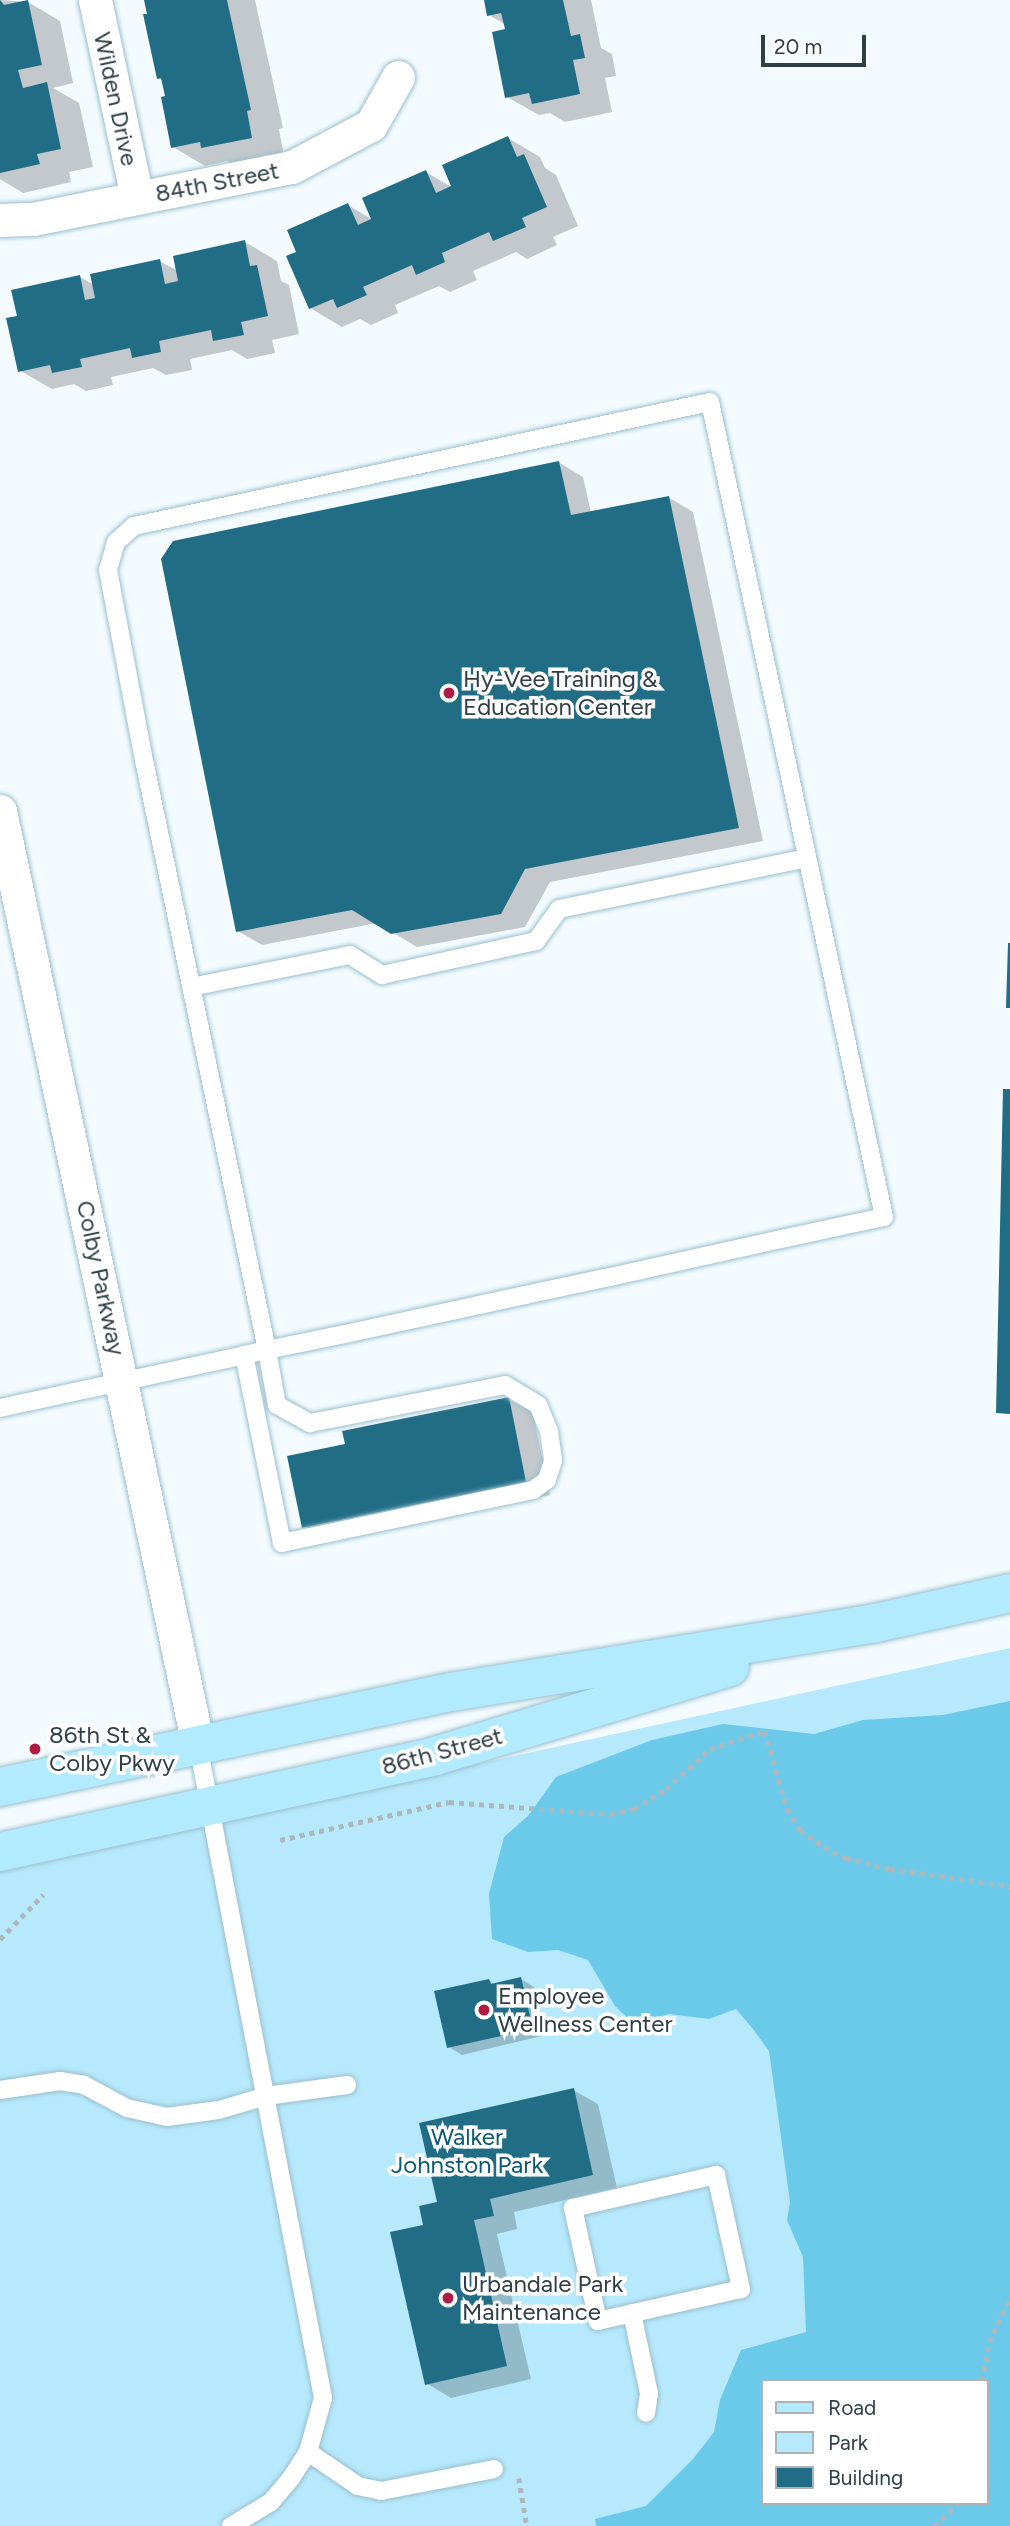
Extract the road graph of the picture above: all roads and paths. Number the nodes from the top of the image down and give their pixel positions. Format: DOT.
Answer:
graph roads {
  1 [pos="94,0"];
  2 [pos="398,77"];
  3 [pos="137,198"];
  4 [pos="0,220"];
  5 [pos="0,811"];
  6 [pos="807,858"];
  7 [pos="191,988"];
  8 [pos="267,1350"];
  9 [pos="244,1355"];
  10 [pos="123,1381"];
  11 [pos="0,1408"];
  12 [pos="1010,1593"];
  13 [pos="876,1623"];
  14 [pos="198,1745"];
  15 [pos="0,1787"];
  16 [pos="210,1806"];
  17 [pos="280,1840"];
  18 [pos="0,1852"];
  19 [pos="1010,1886"];
  20 [pos="43,1895"];
  21 [pos="0,1939"];
  22 [pos="347,2085"];
  23 [pos="0,2090"];
  24 [pos="266,2096"];
  25 [pos="1010,2297"];
  26 [pos="632,2314"];
  27 [pos="982,2379"];
  28 [pos="646,2413"];
  29 [pos="308,2452"];
  30 [pos="516,2464"];
  31 [pos="494,2469"];
  32 [pos="958,2505"];
  33 [pos="231,2526"];
  34 [pos="527,2526"];
  35 [pos="934,2526"];
  1 -- 3 [label="street, Wilden Drive"];
  2 -- 3 [label="street, 84th Street"];
  3 -- 4 [label="street, 84th Street"];
  5 -- 10 [label="street, Colby Parkway"];
  6 -- 7 [label="lane"];
  6 -- 7 [label="lane"];
  6 -- 8 [label="lane"];
  7 -- 8 [label="lane"];
  8 -- 9 [label="lane"];
  8 -- 9 [label="lane"];
  9 -- 10 [label="lane"];
  10 -- 11 [label="lane"];
  10 -- 14 [label="street, Colby Parkway"];
  12 -- 13 [label="main road, 86th Street"];
  13 -- 14 [label="main road, 86th Street"];
  13 -- 16 [label="main road, 86th Street"];
  14 -- 15 [label="main road, 86th Street"];
  14 -- 16 [label="lane"];
  16 -- 18 [label="main road, 86th Street"];
  16 -- 24 [label="lane"];
  17 -- 19 [label="path"];
  20 -- 21 [label="path"];
  22 -- 24 [label="lane"];
  23 -- 24 [label="lane"];
  24 -- 29 [label="lane"];
  25 -- 27 [label="path"];
  26 -- 26 [label="lane"];
  26 -- 28 [label="lane"];
  29 -- 31 [label="lane"];
  29 -- 33 [label="lane"];
  30 -- 34 [label="path"];
  32 -- 35 [label="path"];
}
